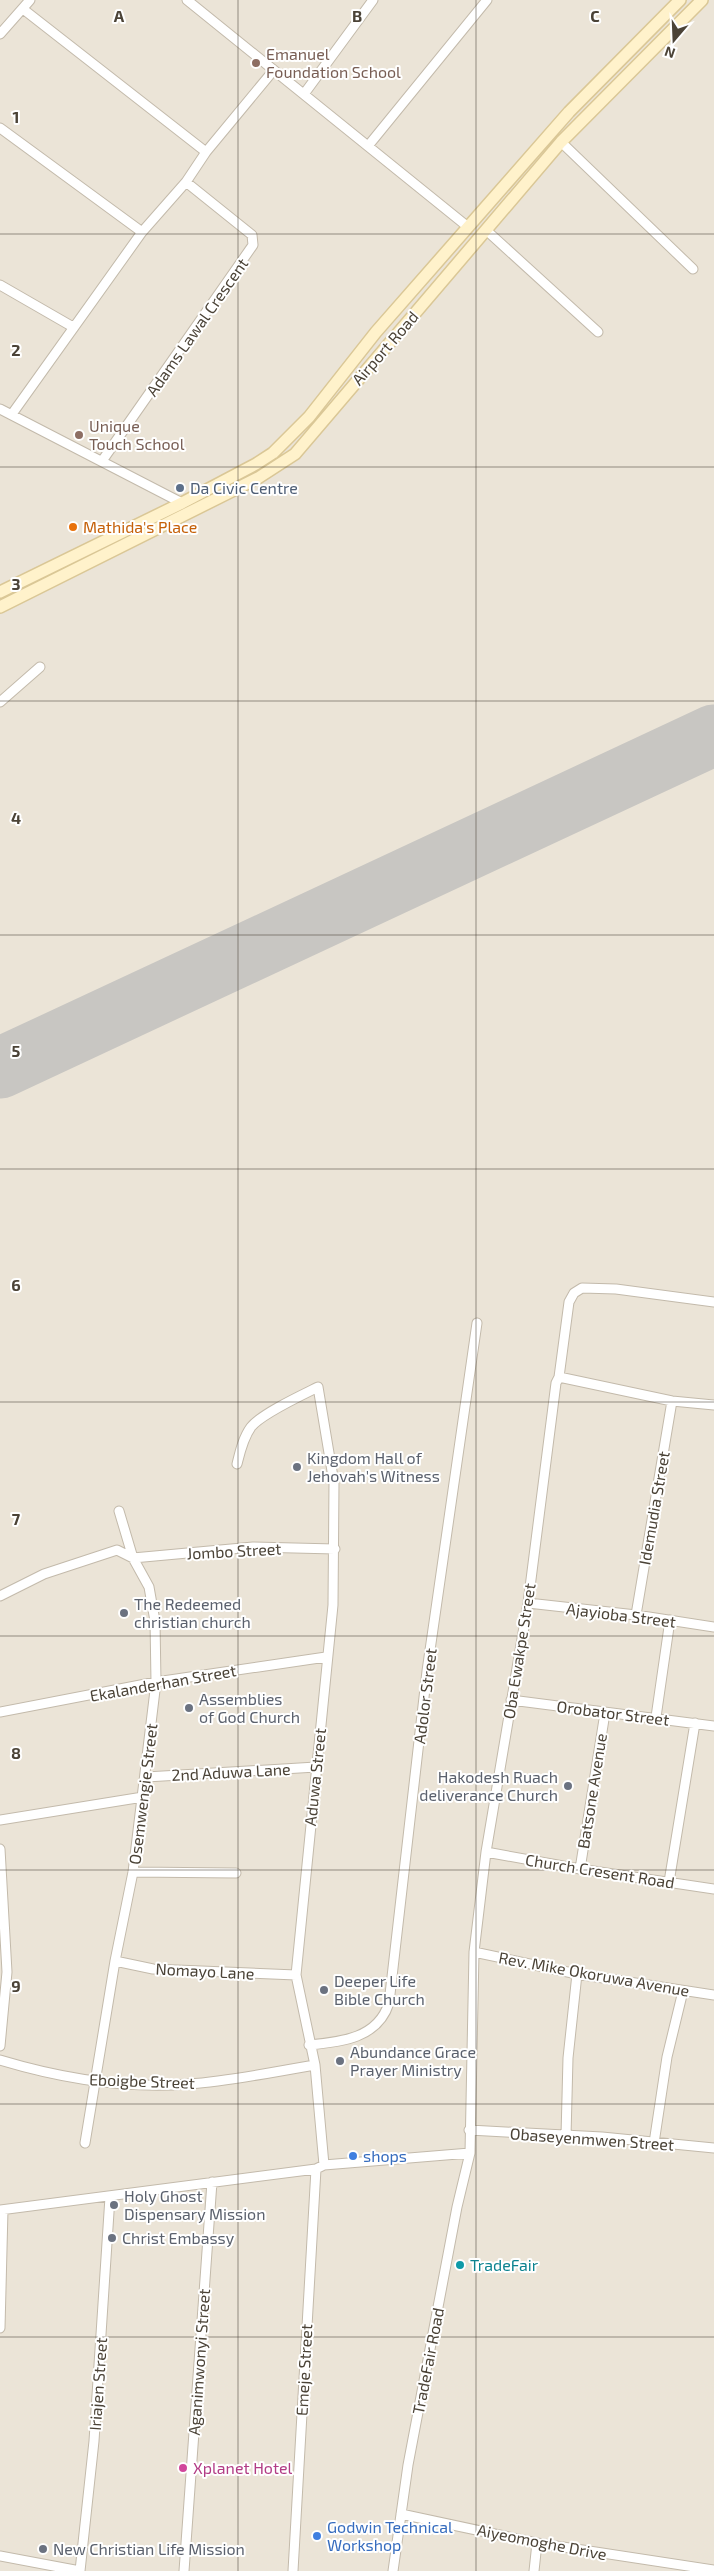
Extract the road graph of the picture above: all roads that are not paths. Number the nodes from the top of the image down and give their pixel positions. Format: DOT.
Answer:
graph roads {
  1 [pos="30,0"];
  2 [pos="372,0"];
  3 [pos="487,0"];
  4 [pos="680,0"];
  5 [pos="702,0"];
  6 [pos="191,1"];
  7 [pos="23,10"];
  8 [pos="0,34"];
  9 [pos="273,71"];
  10 [pos="304,94"];
  11 [pos="0,128"];
  12 [pos="561,142"];
  13 [pos="368,146"];
  14 [pos="206,152"];
  15 [pos="186,182"];
  16 [pos="468,228"];
  17 [pos="486,230"];
  18 [pos="142,232"];
  19 [pos="693,269"];
  20 [pos="0,285"];
  21 [pos="73,327"];
  22 [pos="598,332"];
  23 [pos="0,409"];
  24 [pos="12,414"];
  25 [pos="102,461"];
  26 [pos="182,503"];
  27 [pos="15,585"];
  28 [pos="0,592"];
  29 [pos="20,598"];
  30 [pos="0,607"];
  31 [pos="40,667"];
  32 [pos="0,702"];
  33 [pos="714,1302"];
  34 [pos="476,1323"];
  35 [pos="559,1377"];
  36 [pos="672,1401"];
  37 [pos="714,1406"];
  38 [pos="237,1464"];
  39 [pos="118,1511"];
  40 [pos="335,1550"];
  41 [pos="133,1558"];
  42 [pos="0,1596"];
  43 [pos="528,1603"];
  44 [pos="636,1615"];
  45 [pos="670,1620"];
  46 [pos="714,1627"];
  47 [pos="326,1657"];
  48 [pos="156,1682"];
  49 [pos="511,1700"];
  50 [pos="0,1712"];
  51 [pos="605,1713"];
  52 [pos="656,1717"];
  53 [pos="695,1723"];
  54 [pos="714,1726"];
  55 [pos="316,1767"];
  56 [pos="146,1777"];
  57 [pos="143,1797"];
  58 [pos="0,1820"];
  59 [pos="0,1849"];
  60 [pos="486,1852"];
  61 [pos="580,1869"];
  62 [pos="133,1872"];
  63 [pos="236,1873"];
  64 [pos="669,1882"];
  65 [pos="714,1889"];
  66 [pos="474,1952"];
  67 [pos="115,1961"];
  68 [pos="577,1974"];
  69 [pos="296,1975"];
  70 [pos="683,1991"];
  71 [pos="714,1994"];
  72 [pos="309,2045"];
  73 [pos="0,2046"];
  74 [pos="0,2060"];
  75 [pos="314,2066"];
  76 [pos="94,2080"];
  77 [pos="469,2130"];
  78 [pos="566,2136"];
  79 [pos="84,2143"];
  80 [pos="654,2143"];
  81 [pos="714,2148"];
  82 [pos="470,2153"];
  83 [pos="320,2167"];
  84 [pos="212,2182"];
  85 [pos="110,2197"];
  86 [pos="1,2210"];
  87 [pos="0,2328"];
  88 [pos="401,2514"];
  89 [pos="537,2542"];
  90 [pos="0,2556"];
  91 [pos="38,2567"];
  92 [pos="714,2570"];
  93 [pos="80,2571"];
  94 [pos="184,2571"];
  95 [pos="293,2571"];
  96 [pos="393,2571"];
  97 [pos="534,2571"];
  1 -- 7 [label="street"];
  2 -- 10 [label="street"];
  3 -- 13 [label="street"];
  4 -- 16 [label="main road, Airport Road"];
  5 -- 12 [label="main road, Airport Road"];
  6 -- 9 [label="street"];
  7 -- 8 [label="street"];
  7 -- 14 [label="street"];
  9 -- 10 [label="street"];
  9 -- 14 [label="street"];
  10 -- 13 [label="street"];
  11 -- 18 [label="street"];
  12 -- 17 [label="main road, Airport Road"];
  12 -- 19 [label="street"];
  13 -- 16 [label="street"];
  14 -- 15 [label="street"];
  15 -- 18 [label="street"];
  15 -- 25 [label="street, Adams Lawal Crescent"];
  16 -- 26 [label="main road, Airport Road"];
  17 -- 22 [label="street"];
  17 -- 29 [label="main road, Airport Road"];
  18 -- 21 [label="street"];
  20 -- 21 [label="street"];
  21 -- 24 [label="street"];
  23 -- 24 [label="street"];
  24 -- 25 [label="street"];
  25 -- 26 [label="street"];
  26 -- 27 [label="main road, Airport Road"];
  27 -- 28 [label="main road, Airport Road"];
  27 -- 29 [label="main road"];
  29 -- 30 [label="main road, Airport Road"];
  31 -- 32 [label="street"];
  33 -- 35 [label="street, Oba Ewakpe Street"];
  34 -- 72 [label="street, Adolor Street"];
  35 -- 36 [label="street"];
  35 -- 43 [label="street, Oba Ewakpe Street"];
  36 -- 37 [label="street"];
  36 -- 44 [label="street, Idemudia Street"];
  38 -- 40 [label="street, Aduwa Street"];
  39 -- 41 [label="street, Osemwengie Street"];
  40 -- 41 [label="street, Jombo Street"];
  40 -- 47 [label="street, Aduwa Street"];
  41 -- 42 [label="street, Jombo Street"];
  41 -- 48 [label="street, Osemwengie Street"];
  43 -- 44 [label="street, Ajayioba Street"];
  43 -- 49 [label="street, Oba Ewakpe Street"];
  44 -- 45 [label="street, Ajayioba Street"];
  45 -- 46 [label="street, Ajayioba Street"];
  45 -- 52 [label="street"];
  47 -- 48 [label="street, Ekalanderhan Street"];
  47 -- 55 [label="street, Aduwa Street"];
  48 -- 50 [label="street, Ekalanderhan Street"];
  48 -- 56 [label="street, Osemwengie Street"];
  49 -- 51 [label="street, Orobator Street"];
  49 -- 60 [label="street, Oba Ewakpe Street"];
  51 -- 52 [label="street, Orobator Street"];
  51 -- 61 [label="street, Batsone Avenue"];
  52 -- 53 [label="street, Orobator Street"];
  53 -- 54 [label="street, Orobator Street"];
  53 -- 64 [label="street"];
  55 -- 56 [label="street, 2nd Aduwa Lane"];
  55 -- 69 [label="street, Aduwa Street"];
  56 -- 57 [label="street, Osemwengie Street"];
  57 -- 58 [label="street"];
  57 -- 62 [label="street, Osemwengie Street"];
  59 -- 73 [label="street"];
  60 -- 61 [label="street, Church Cresent Road"];
  60 -- 66 [label="street, Oba Ewakpe Street"];
  61 -- 64 [label="street, Church Cresent Road"];
  62 -- 63 [label="street"];
  62 -- 67 [label="street, Osemwengie Street"];
  64 -- 65 [label="street, Church Cresent Road"];
  66 -- 68 [label="street, Rev. Mike Okoruwa Avenue"];
  66 -- 77 [label="street, Oba Ewakpe Street"];
  67 -- 69 [label="street, Nomayo Lane"];
  67 -- 76 [label="street, Osemwengie Street"];
  68 -- 70 [label="street, Rev. Mike Okoruwa Avenue"];
  68 -- 78 [label="street"];
  69 -- 72 [label="street, Aduwa Street"];
  70 -- 71 [label="street, Rev. Mike Okoruwa Avenue"];
  70 -- 80 [label="street"];
  72 -- 75 [label="street, Aduwa Street"];
  74 -- 76 [label="street, Eboigbe Street"];
  75 -- 76 [label="street, Eboigbe Street"];
  75 -- 83 [label="street, Aduwa Street"];
  76 -- 79 [label="street, Osemwengie Street"];
  77 -- 78 [label="street, Obaseyenmwen Street"];
  77 -- 82 [label="street, Oba Ewakpe Street"];
  78 -- 80 [label="street, Obaseyenmwen Street"];
  80 -- 81 [label="street, Obaseyenmwen Street"];
  82 -- 83 [label="street"];
  82 -- 88 [label="street, TradeFair Road"];
  83 -- 84 [label="street"];
  83 -- 95 [label="street, Emeje Street"];
  84 -- 85 [label="street"];
  84 -- 94 [label="street, Aganimwonyi Street"];
  85 -- 86 [label="street"];
  85 -- 93 [label="street, Iriajen Street"];
  86 -- 87 [label="street"];
  88 -- 89 [label="street, Aiyeomoghe Drive"];
  88 -- 96 [label="street, TradeFair Road"];
  89 -- 92 [label="street, Aiyeomoghe Drive"];
  89 -- 97 [label="street"];
  90 -- 91 [label="street"];
  91 -- 93 [label="street"];
}
